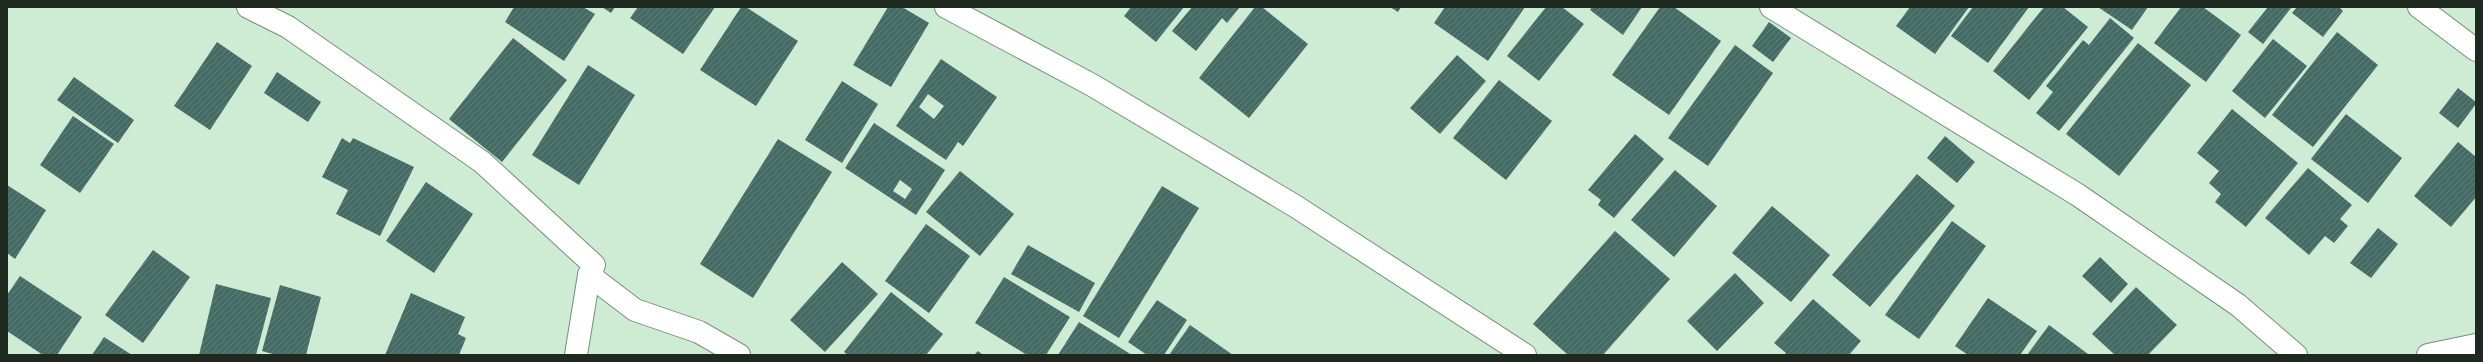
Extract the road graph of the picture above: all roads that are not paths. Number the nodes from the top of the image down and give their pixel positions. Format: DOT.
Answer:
graph roads {
  1 [pos="248,7"];
  2 [pos="946,7"];
  3 [pos="1771,7"];
  4 [pos="2419,7"];
  5 [pos="2476,50"];
  6 [pos="589,276"];
  7 [pos="2476,345"];
  8 [pos="576,355"];
  9 [pos="739,355"];
  10 [pos="1524,355"];
  11 [pos="2296,355"];
  12 [pos="2428,355"];
  1 -- 6 [label="street"];
  2 -- 10 [label="street"];
  3 -- 11 [label="street"];
  4 -- 5 [label="street"];
  6 -- 8 [label="street"];
  6 -- 9 [label="street"];
  7 -- 12 [label="street"];
}
